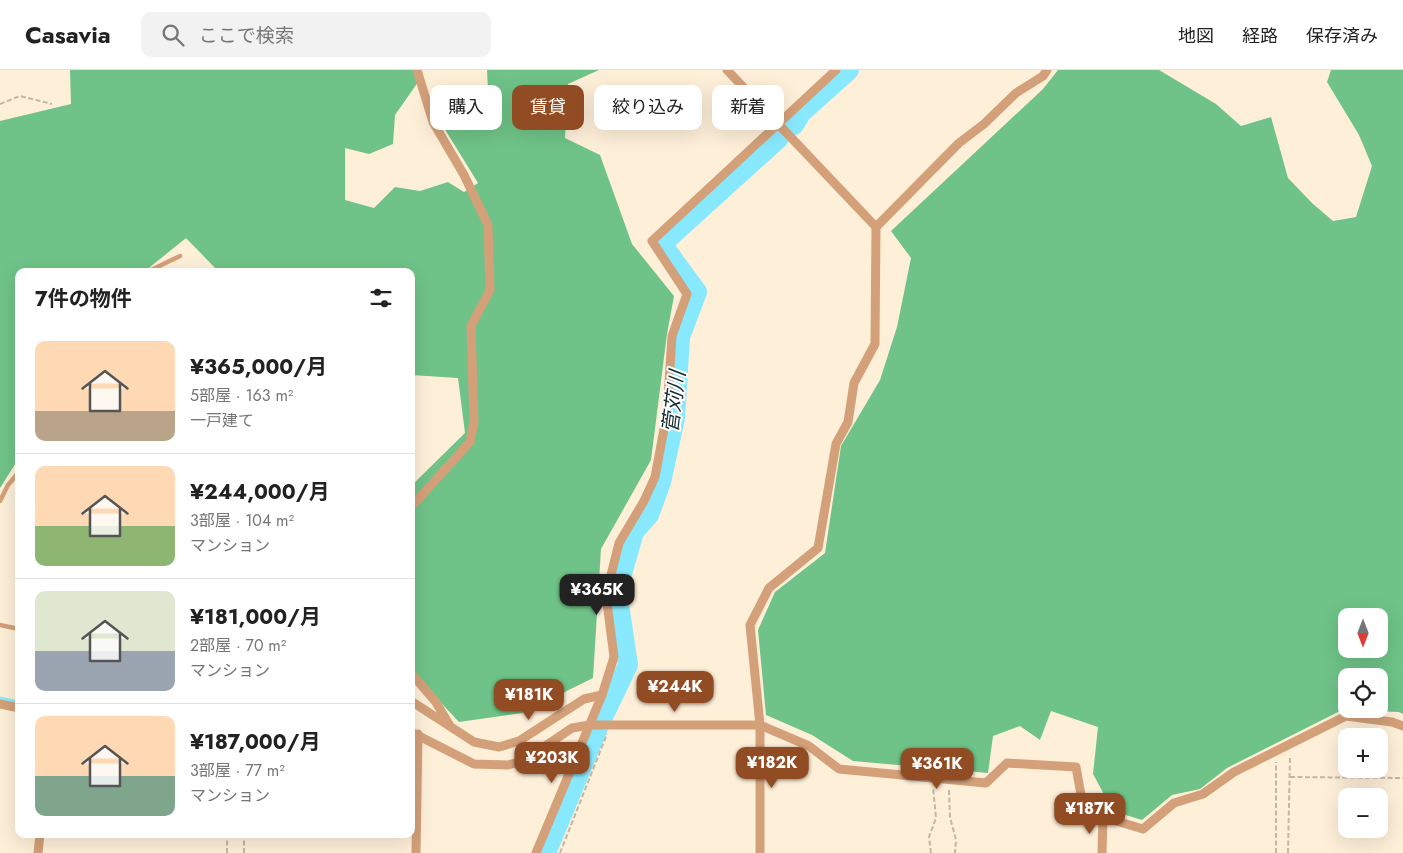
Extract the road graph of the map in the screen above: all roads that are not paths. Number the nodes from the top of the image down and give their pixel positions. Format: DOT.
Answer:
graph roads {
  1 [pos="417,70"];
  2 [pos="728,70"];
  3 [pos="836,70"];
  4 [pos="1048,70"];
  5 [pos="742,85"];
  6 [pos="784,119"];
  7 [pos="773,130"];
  8 [pos="783,130"];
  9 [pos="876,227"];
  10 [pos="180,256"];
  11 [pos="155,268"];
  12 [pos="15,477"];
  13 [pos="0,501"];
  14 [pos="415,504"];
  15 [pos="0,625"];
  16 [pos="15,628"];
  17 [pos="415,678"];
  18 [pos="602,695"];
  19 [pos="0,704"];
  20 [pos="415,704"];
  21 [pos="15,707"];
  22 [pos="590,725"];
  23 [pos="760,725"];
  24 [pos="451,726"];
  25 [pos="1403,726"];
  26 [pos="415,733"];
  27 [pos="1103,817"];
  28 [pos="40,838"];
  29 [pos="38,853"];
  30 [pos="416,853"];
  31 [pos="536,853"];
  32 [pos="760,853"];
  33 [pos="1102,853"];
  1 -- 14 [label="street"];
  2 -- 5 [label="street"];
  3 -- 6 [label="street"];
  4 -- 9 [label="street"];
  7 -- 18 [label="street"];
  8 -- 9 [label="street"];
  9 -- 23 [label="street"];
  10 -- 11 [label="lane"];
  12 -- 13 [label="lane"];
  15 -- 16 [label="lane"];
  17 -- 24 [label="street"];
  18 -- 22 [label="street"];
  18 -- 24 [label="street"];
  19 -- 21 [label="street"];
  20 -- 24 [label="street"];
  22 -- 23 [label="street"];
  22 -- 26 [label="street"];
  22 -- 31 [label="street"];
  23 -- 27 [label="street"];
  23 -- 32 [label="street"];
  25 -- 27 [label="street"];
  26 -- 30 [label="street"];
  27 -- 33 [label="street"];
  28 -- 29 [label="street"];
}
